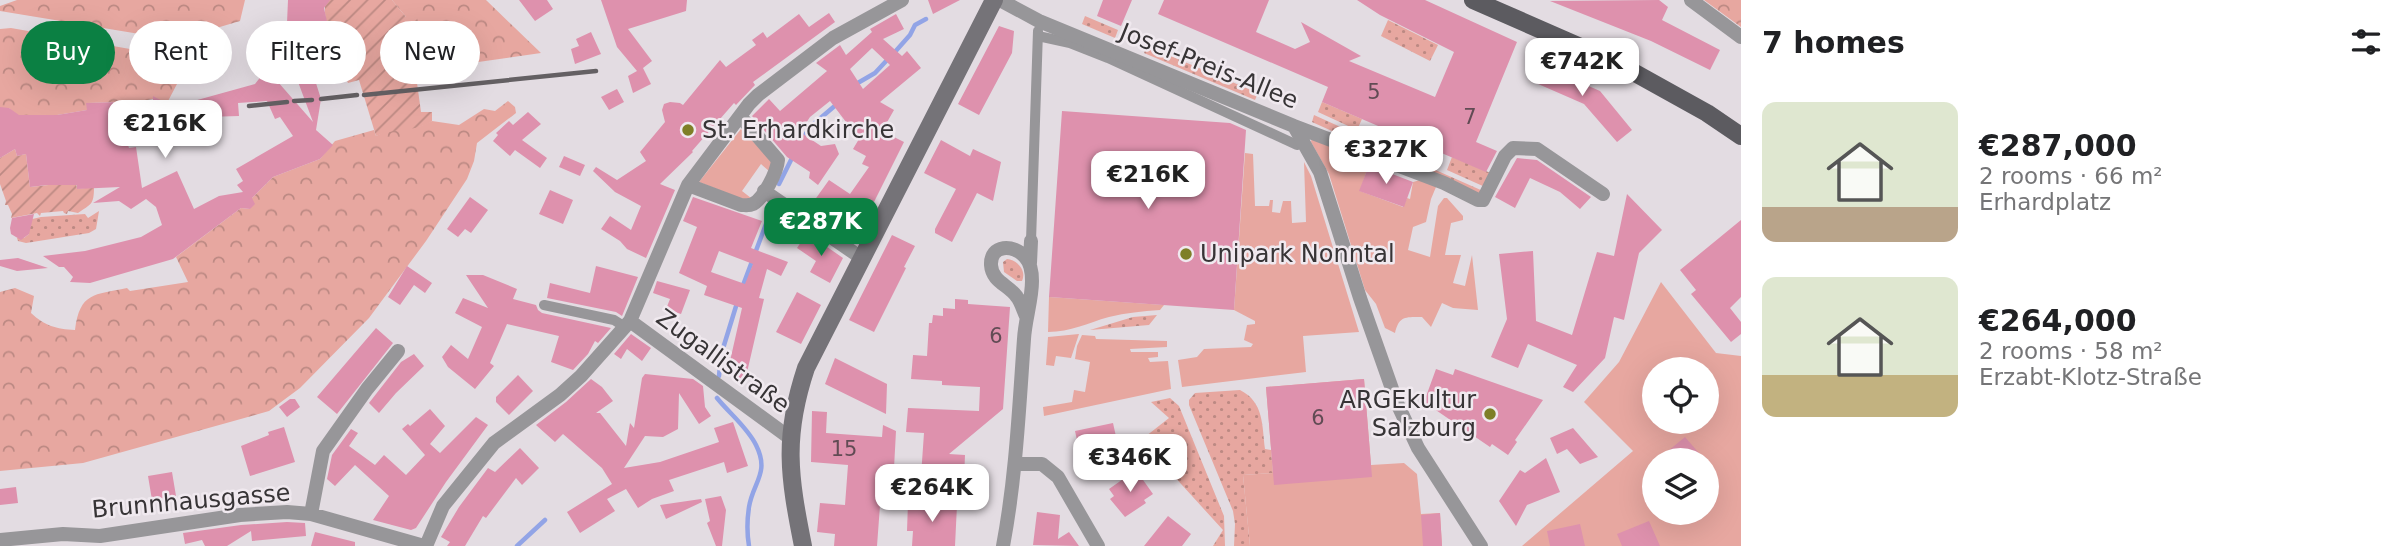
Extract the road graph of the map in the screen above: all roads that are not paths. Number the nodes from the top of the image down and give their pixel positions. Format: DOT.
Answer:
graph roads {
  1 [pos="902,0"];
  2 [pos="994,0"];
  3 [pos="1000,0"];
  4 [pos="1473,0"];
  5 [pos="1690,0"];
  6 [pos="1741,37"];
  7 [pos="740,116"];
  8 [pos="1294,125"];
  9 [pos="1741,136"];
  10 [pos="1297,145"];
  11 [pos="688,185"];
  12 [pos="764,191"];
  13 [pos="1603,194"];
  14 [pos="1031,241"];
  15 [pos="863,259"];
  16 [pos="1030,262"];
  17 [pos="544,304"];
  18 [pos="1026,316"];
  19 [pos="627,324"];
  20 [pos="398,351"];
  21 [pos="790,438"];
  22 [pos="1016,464"];
  23 [pos="311,514"];
  24 [pos="0,540"];
  25 [pos="425,546"];
  26 [pos="803,546"];
  27 [pos="1003,546"];
  28 [pos="1098,546"];
  29 [pos="1481,546"];
  1 -- 7 [label="street"];
  2 -- 15 [label="main road"];
  3 -- 8 [label="street, Josef-Preis-Allee"];
  4 -- 9 [label="main road"];
  5 -- 6 [label="street"];
  7 -- 11 [label="street"];
  7 -- 12 [label="street"];
  8 -- 13 [label="street, Josef-Preis-Allee"];
  8 -- 29 [label="street"];
  10 -- 14 [label="street, Josef-Preis-Allee"];
  11 -- 12 [label="street"];
  11 -- 19 [label="street"];
  12 -- 15 [label="street"];
  14 -- 16 [label="street"];
  15 -- 21 [label="main road"];
  16 -- 18 [label="street"];
  16 -- 18 [label="street"];
  17 -- 19 [label="street"];
  18 -- 22 [label="street"];
  19 -- 21 [label="street, Zugallistraße"];
  19 -- 25 [label="street"];
  20 -- 23 [label="street"];
  21 -- 26 [label="main road"];
  22 -- 27 [label="street"];
  22 -- 28 [label="street"];
  23 -- 24 [label="street, Brunnhausgasse"];
  23 -- 25 [label="street, Brunnhausgasse"];
}
